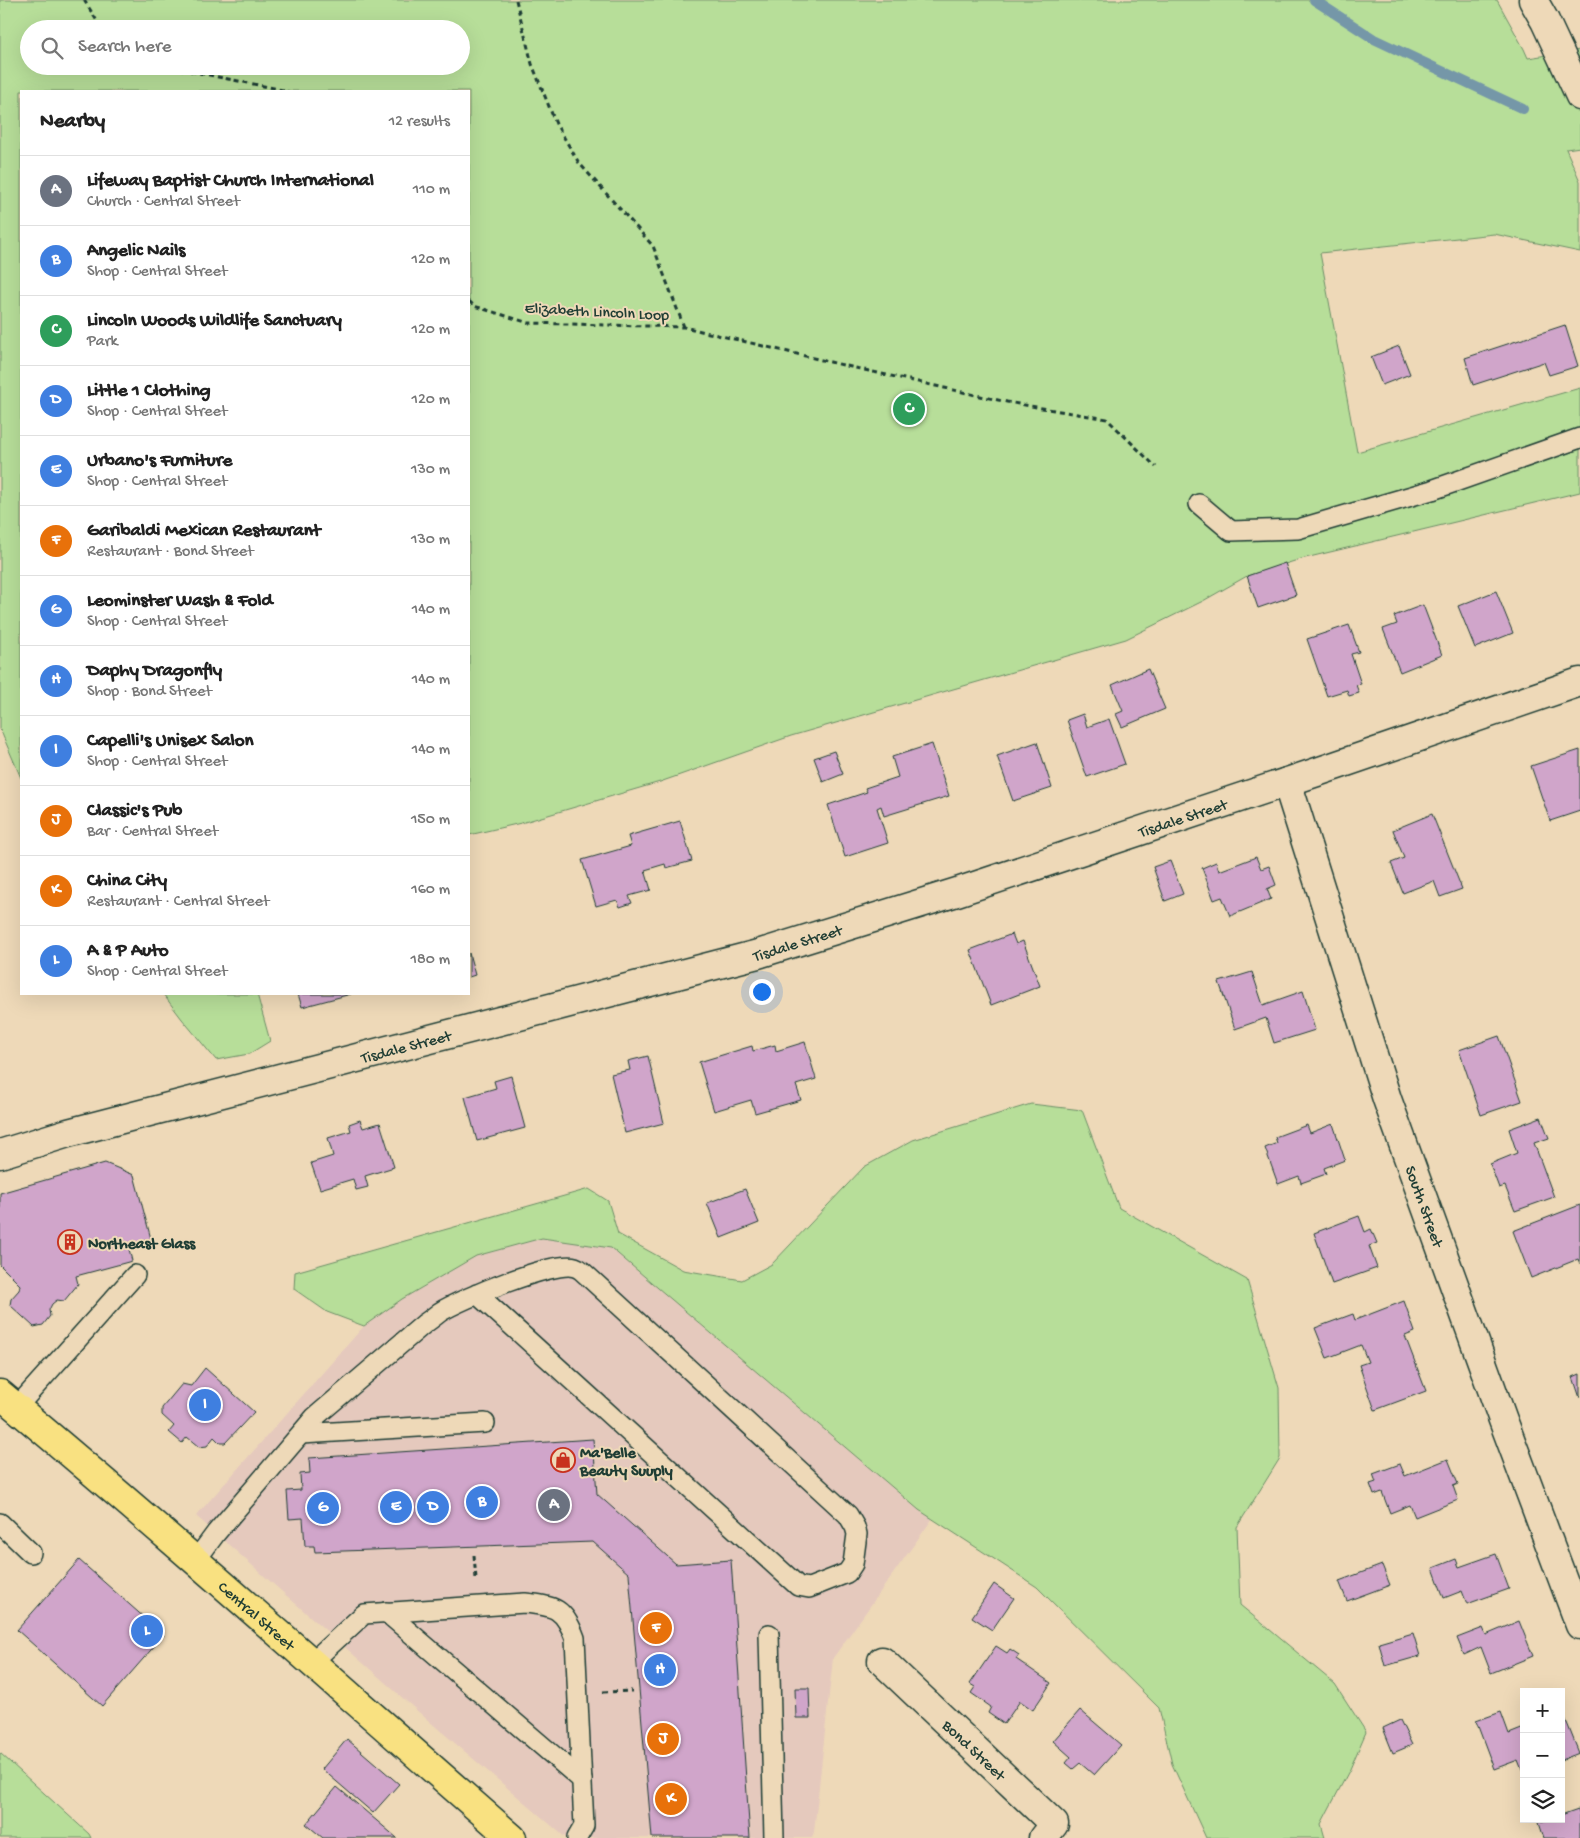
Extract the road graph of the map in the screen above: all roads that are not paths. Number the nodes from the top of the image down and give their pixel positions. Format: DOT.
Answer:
graph roads {
  1 [pos="1532,0"];
  2 [pos="1580,96"];
  3 [pos="1580,438"];
  4 [pos="1199,504"];
  5 [pos="1580,682"];
  6 [pos="1287,782"];
  7 [pos="0,1154"];
  8 [pos="135,1275"];
  9 [pos="477,1294"];
  10 [pos="8,1401"];
  11 [pos="485,1423"];
  12 [pos="301,1434"];
  13 [pos="0,1523"];
  14 [pos="31,1553"];
  15 [pos="196,1560"];
  16 [pos="386,1612"];
  17 [pos="1580,1625"];
  18 [pos="769,1634"];
  19 [pos="882,1661"];
  20 [pos="311,1664"];
  21 [pos="582,1780"];
  22 [pos="512,1838"];
  23 [pos="577,1838"];
  24 [pos="774,1838"];
  25 [pos="1042,1838"];
  1 -- 2 [label="street"];
  3 -- 4 [label="lane"];
  5 -- 6 [label="street, Tisdale Street"];
  6 -- 7 [label="street, Tisdale Street"];
  6 -- 17 [label="street, South Street"];
  8 -- 10 [label="lane"];
  9 -- 9 [label="lane"];
  9 -- 12 [label="lane"];
  10 -- 15 [label="main road, Central Street"];
  11 -- 12 [label="lane"];
  12 -- 15 [label="lane"];
  13 -- 14 [label="lane"];
  15 -- 20 [label="main road, Central Street"];
  16 -- 20 [label="lane"];
  16 -- 21 [label="lane"];
  16 -- 21 [label="lane"];
  18 -- 24 [label="lane"];
  19 -- 25 [label="street, Bond Street"];
  20 -- 22 [label="main road, Central Street"];
  21 -- 23 [label="lane"];
}
